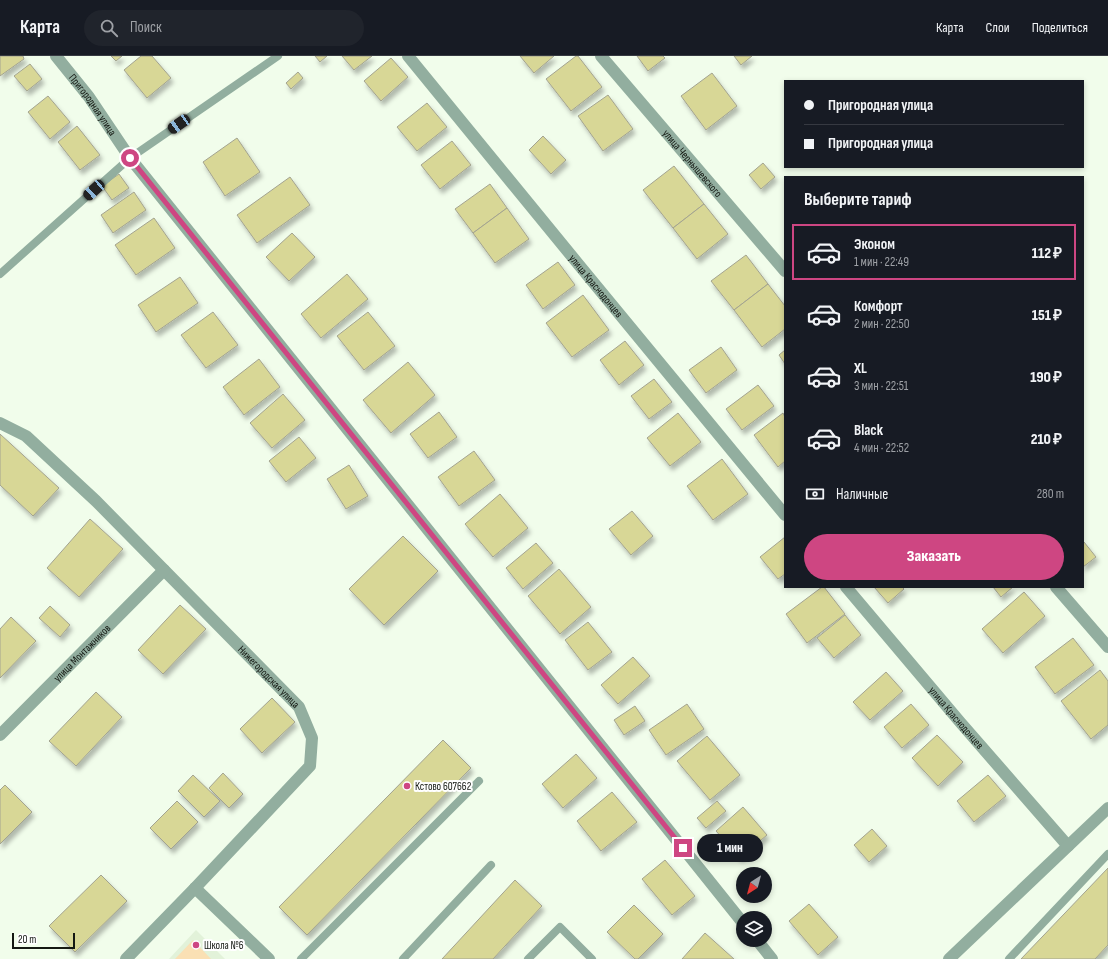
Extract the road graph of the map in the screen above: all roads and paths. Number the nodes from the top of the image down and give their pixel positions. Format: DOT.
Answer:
graph roads {
  1 [pos="56,56"];
  2 [pos="278,56"];
  3 [pos="408,56"];
  4 [pos="601,56"];
  5 [pos="130,158"];
  6 [pos="784,270"];
  7 [pos="0,274"];
  8 [pos="0,423"];
  9 [pos="784,513"];
  10 [pos="164,570"];
  11 [pos="847,588"];
  12 [pos="1057,588"];
  13 [pos="1108,647"];
  14 [pos="0,735"];
  15 [pos="479,781"];
  16 [pos="1108,808"];
  17 [pos="1068,846"];
  18 [pos="1108,854"];
  19 [pos="491,865"];
  20 [pos="195,888"];
  21 [pos="736,914"];
  22 [pos="763,947"];
  23 [pos="126,959"];
  24 [pos="269,959"];
  25 [pos="301,959"];
  26 [pos="403,959"];
  27 [pos="528,959"];
  28 [pos="592,959"];
  29 [pos="772,959"];
  30 [pos="948,959"];
  31 [pos="1009,959"];
  1 -- 5 [label="street, Пригородная улица"];
  2 -- 5 [label="lane"];
  3 -- 9 [label="street, улица Краснодонцев"];
  4 -- 6 [label="street, улица Чернышевского"];
  5 -- 7 [label="lane"];
  5 -- 21 [label="street, Пригородная улица"];
  8 -- 10 [label="street, Нижегородская улица"];
  10 -- 14 [label="street, улица Монтажников"];
  10 -- 20 [label="street, Нижегородская улица"];
  11 -- 17 [label="street, улица Краснодонцев"];
  12 -- 13 [label="street"];
  15 -- 25 [label="lane"];
  16 -- 17 [label="street"];
  17 -- 30 [label="street"];
  18 -- 31 [label="lane"];
  19 -- 26 [label="lane"];
  20 -- 23 [label="street, Нижегородская улица"];
  20 -- 24 [label="street"];
  22 -- 29 [label="street"];
  27 -- 28 [label="lane"];
}
